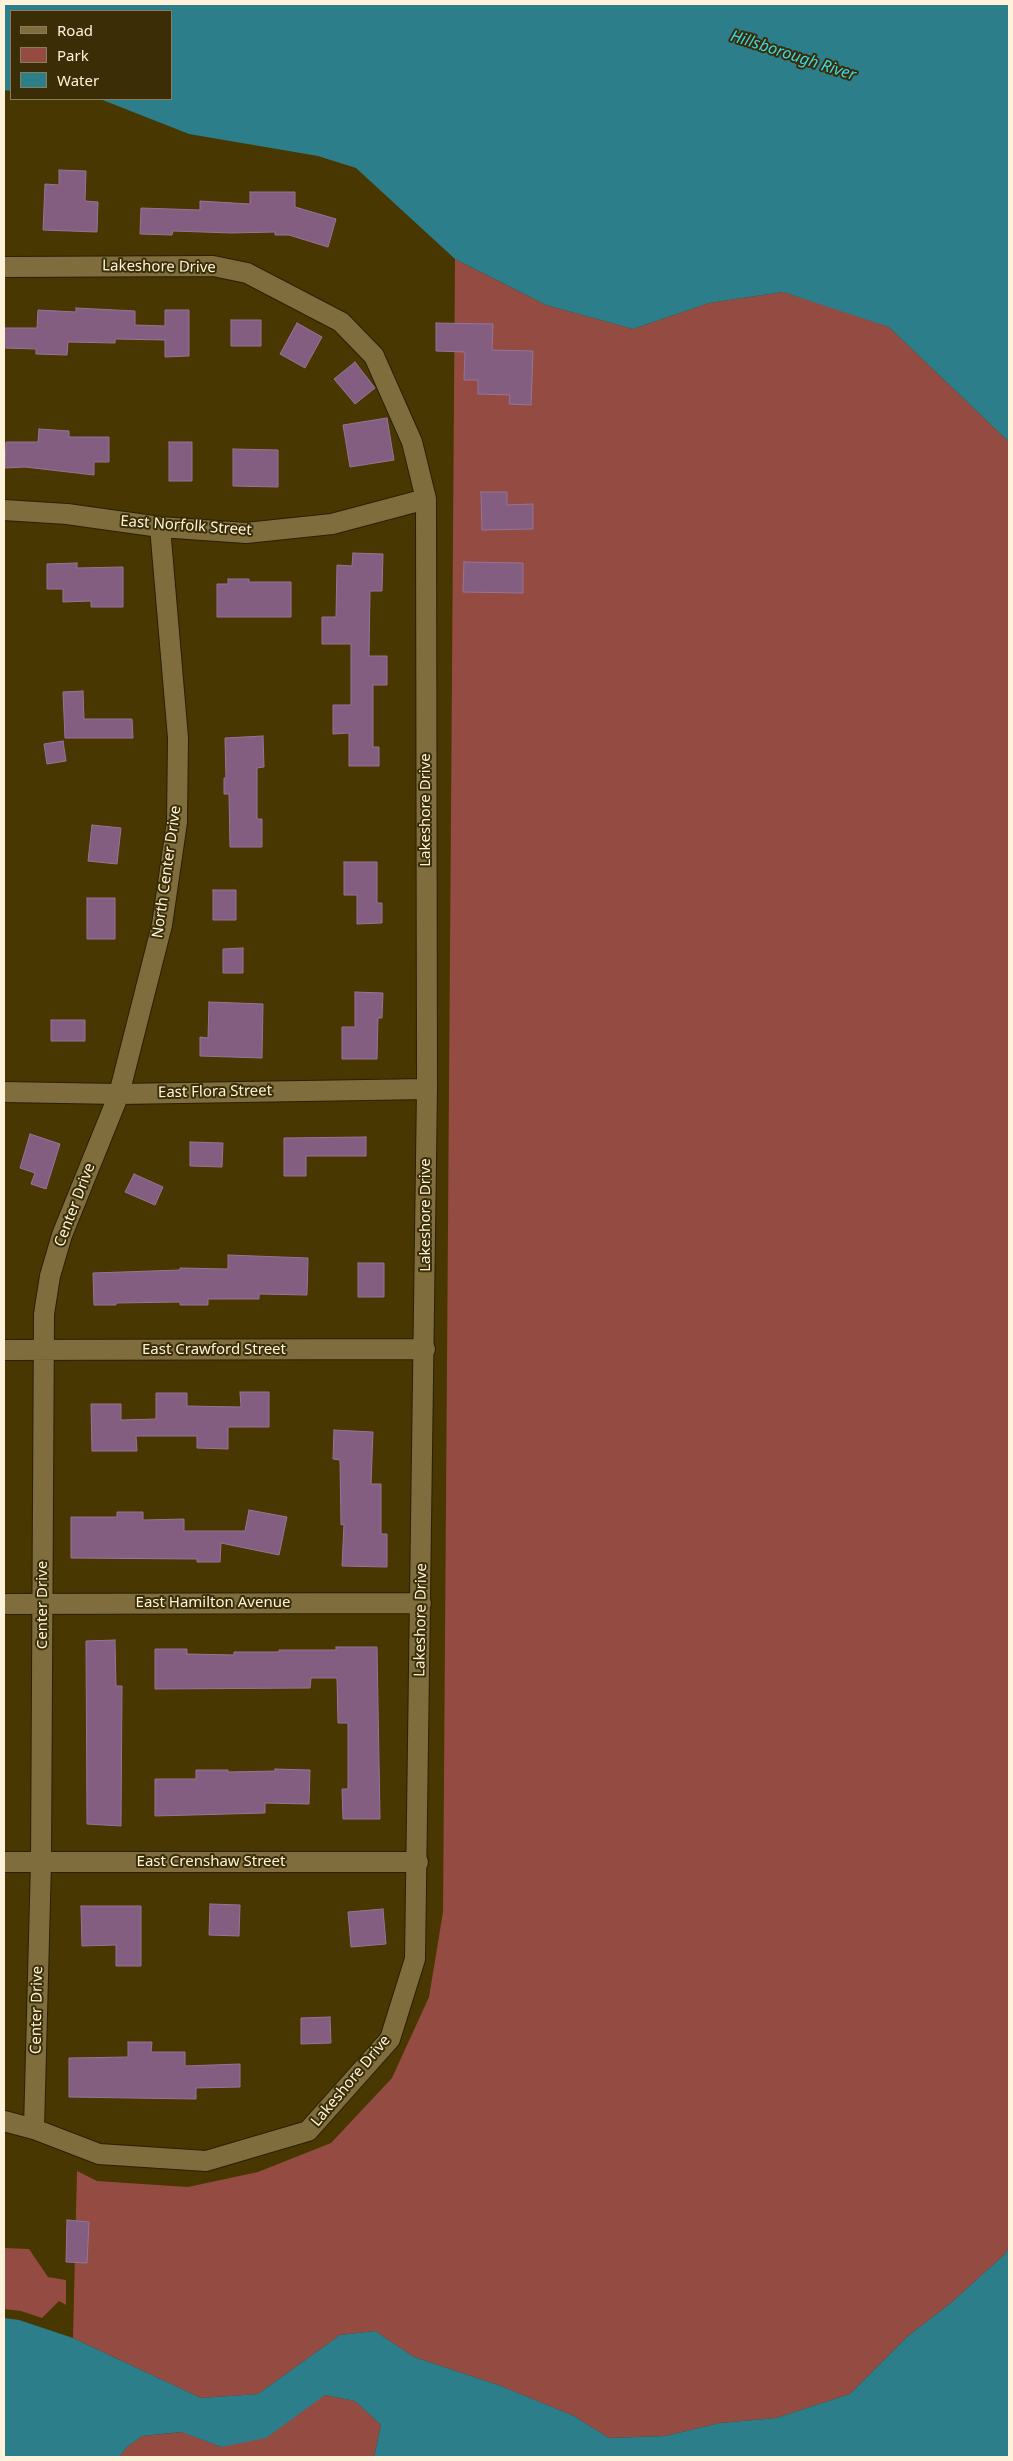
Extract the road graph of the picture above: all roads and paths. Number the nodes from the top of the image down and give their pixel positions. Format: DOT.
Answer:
graph roads {
  1 [pos="4,267"];
  2 [pos="426,499"];
  3 [pos="4,510"];
  4 [pos="160,527"];
  5 [pos="427,1089"];
  6 [pos="4,1092"];
  7 [pos="120,1094"];
  8 [pos="425,1349"];
  9 [pos="4,1350"];
  10 [pos="44,1351"];
  11 [pos="421,1603"];
  12 [pos="4,1604"];
  13 [pos="43,1604"];
  14 [pos="4,1862"];
  15 [pos="41,1862"];
  16 [pos="418,1862"];
  17 [pos="4,2120"];
  18 [pos="34,2129"];
  1 -- 2 [label="street, Lakeshore Drive"];
  2 -- 4 [label="street, East Norfolk Street"];
  2 -- 5 [label="street, Lakeshore Drive"];
  3 -- 4 [label="street, East Norfolk Street"];
  4 -- 7 [label="street, North Center Drive"];
  5 -- 7 [label="street, East Flora Street"];
  5 -- 8 [label="street, Lakeshore Drive"];
  6 -- 7 [label="street, East Flora Street"];
  7 -- 10 [label="street, Center Drive"];
  8 -- 10 [label="street, East Crawford Street"];
  8 -- 11 [label="street, Lakeshore Drive"];
  9 -- 10 [label="street, East Crawford Street"];
  10 -- 13 [label="street, Center Drive"];
  11 -- 13 [label="street, East Hamilton Avenue"];
  11 -- 16 [label="street, Lakeshore Drive"];
  12 -- 13 [label="street, East Hamilton Avenue"];
  13 -- 15 [label="street, Center Drive"];
  14 -- 15 [label="street, East Crenshaw Street"];
  15 -- 16 [label="street, East Crenshaw Street"];
  15 -- 18 [label="street, Center Drive"];
  16 -- 18 [label="street, Lakeshore Drive"];
  17 -- 18 [label="street, Lakeshore Drive"];
}
